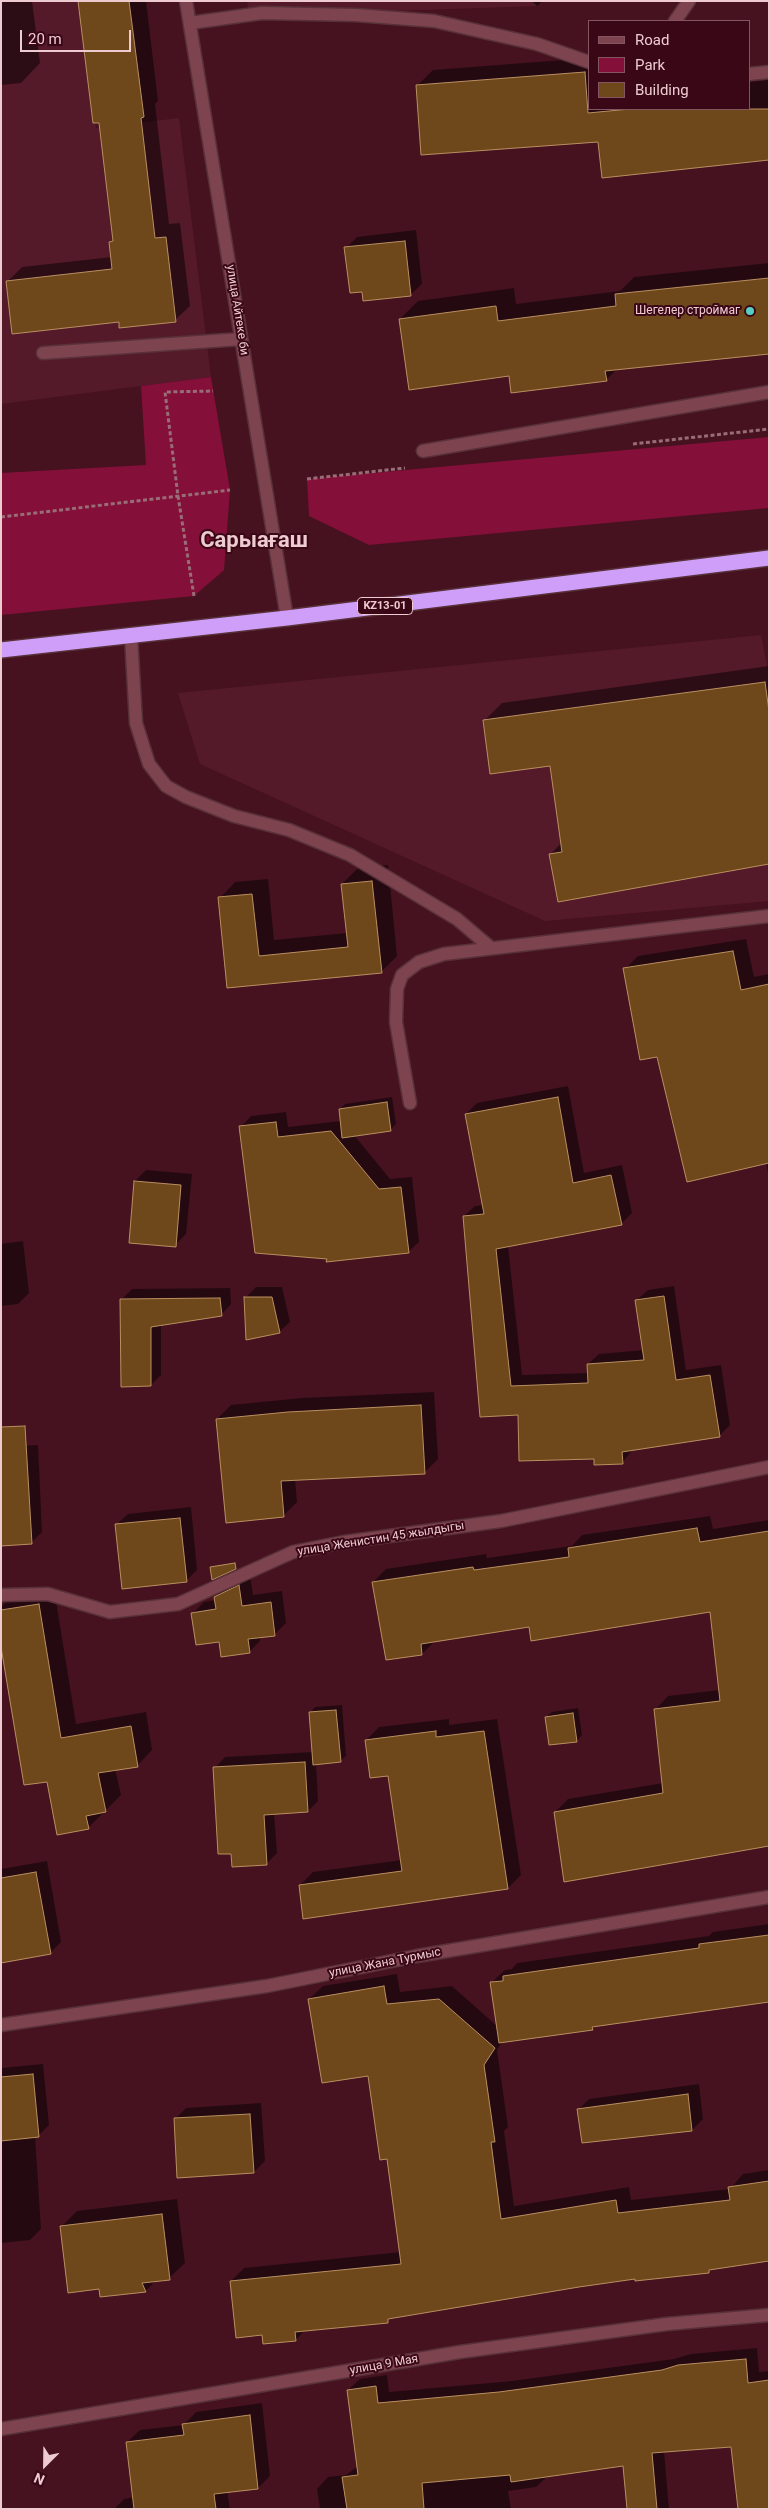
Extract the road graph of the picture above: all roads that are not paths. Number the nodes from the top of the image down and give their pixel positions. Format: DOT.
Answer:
graph roads {
  1 [pos="186,1"];
  2 [pos="689,1"];
  3 [pos="676,20"];
  4 [pos="190,23"];
  5 [pos="588,62"];
  6 [pos="769,72"];
  7 [pos="750,74"];
  8 [pos="241,339"];
  9 [pos="43,353"];
  10 [pos="769,392"];
  11 [pos="423,451"];
  12 [pos="769,558"];
  13 [pos="287,618"];
  14 [pos="130,636"];
  15 [pos="1,650"];
  16 [pos="769,916"];
  17 [pos="491,948"];
  18 [pos="410,1103"];
  19 [pos="769,1467"];
  20 [pos="1,1595"];
  21 [pos="769,1897"];
  22 [pos="1,2025"];
  23 [pos="769,2315"];
  24 [pos="1,2429"];
  1 -- 4 [label="street, улица Айтеке би"];
  2 -- 3 [label="street"];
  4 -- 5 [label="street"];
  4 -- 8 [label="street, улица Айтеке би"];
  6 -- 7 [label="street"];
  8 -- 9 [label="street"];
  8 -- 13 [label="street, улица Айтеке би"];
  10 -- 11 [label="street"];
  12 -- 13 [label="highway, KZ13-01"];
  13 -- 14 [label="highway, KZ13-01"];
  14 -- 15 [label="highway, KZ13-01"];
  14 -- 17 [label="street"];
  16 -- 17 [label="street"];
  17 -- 18 [label="street"];
  19 -- 20 [label="street, улица Женистин 45 жылдыгы"];
  21 -- 22 [label="street, улица Жана Турмыс"];
  23 -- 24 [label="street, улица 9 Мая"];
}
